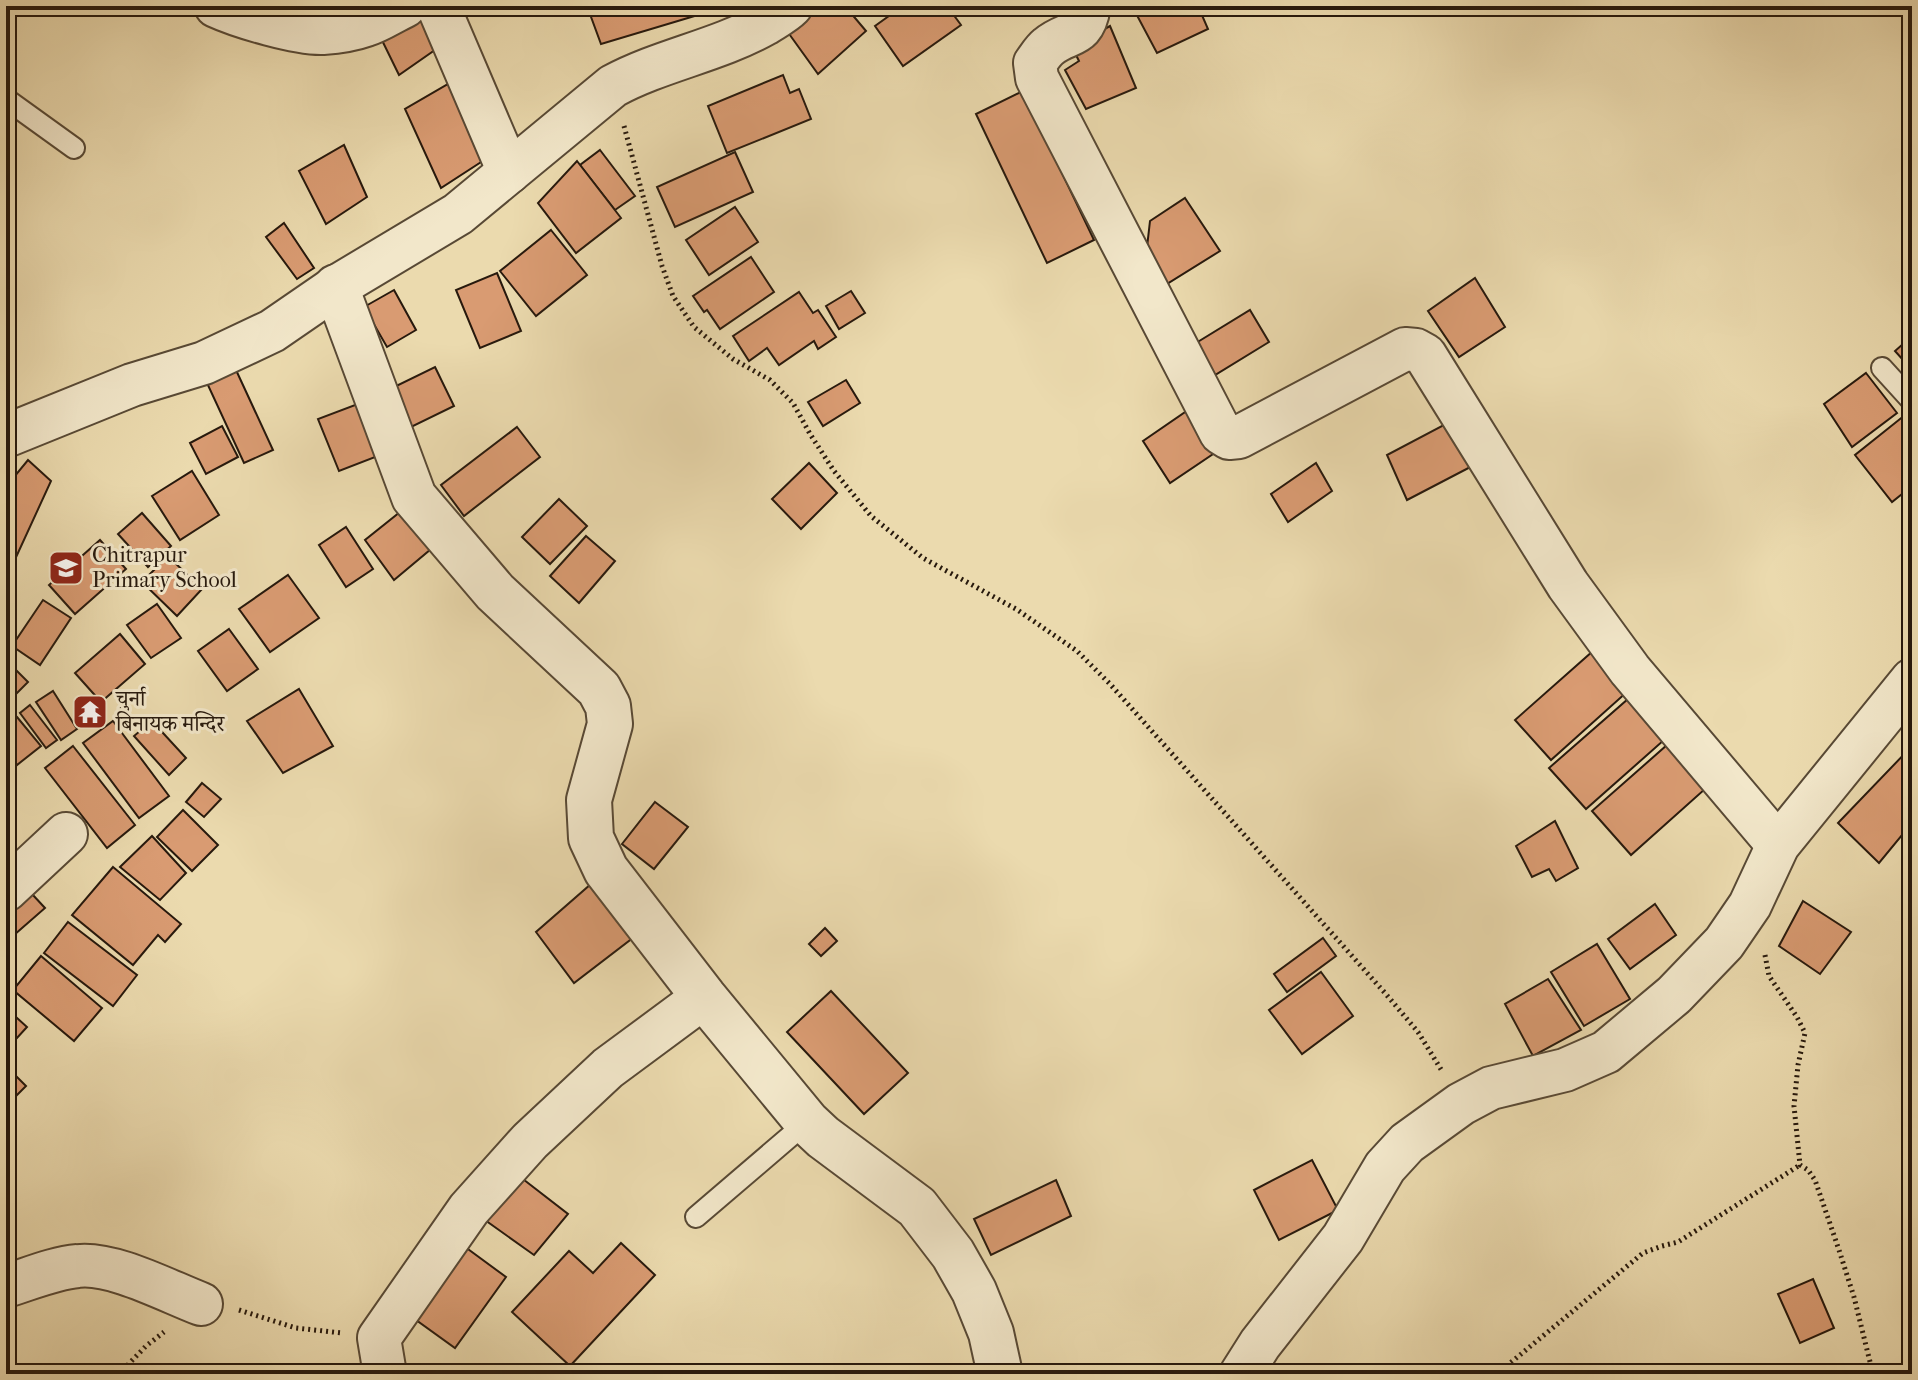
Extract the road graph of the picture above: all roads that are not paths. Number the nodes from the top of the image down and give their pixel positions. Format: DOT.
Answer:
graph roads {
  1 [pos="216,6"];
  2 [pos="405,6"];
  3 [pos="438,6"];
  4 [pos="791,6"];
  5 [pos="1089,6"];
  6 [pos="6,99"];
  7 [pos="74,148"];
  8 [pos="509,172"];
  9 [pos="336,287"];
  10 [pos="1882,368"];
  11 [pos="1912,401"];
  12 [pos="6,436"];
  13 [pos="1912,680"];
  14 [pos="66,834"];
  15 [pos="1778,845"];
  16 [pos="6,890"];
  17 [pos="704,997"];
  18 [pos="807,1122"];
  19 [pos="696,1217"];
  20 [pos="6,1286"];
  21 [pos="201,1304"];
  22 [pos="382,1356"];
  23 [pos="1000,1374"];
  24 [pos="1241,1374"];
  1 -- 2 [label="street"];
  3 -- 8 [label="street"];
  4 -- 8 [label="street"];
  5 -- 15 [label="street"];
  6 -- 7 [label="lane"];
  8 -- 9 [label="street"];
  9 -- 12 [label="street"];
  9 -- 17 [label="street"];
  10 -- 11 [label="lane"];
  13 -- 15 [label="street"];
  14 -- 16 [label="street"];
  15 -- 24 [label="street"];
  17 -- 18 [label="street"];
  17 -- 22 [label="street"];
  18 -- 19 [label="lane"];
  18 -- 23 [label="street"];
  20 -- 21 [label="street"];
}
